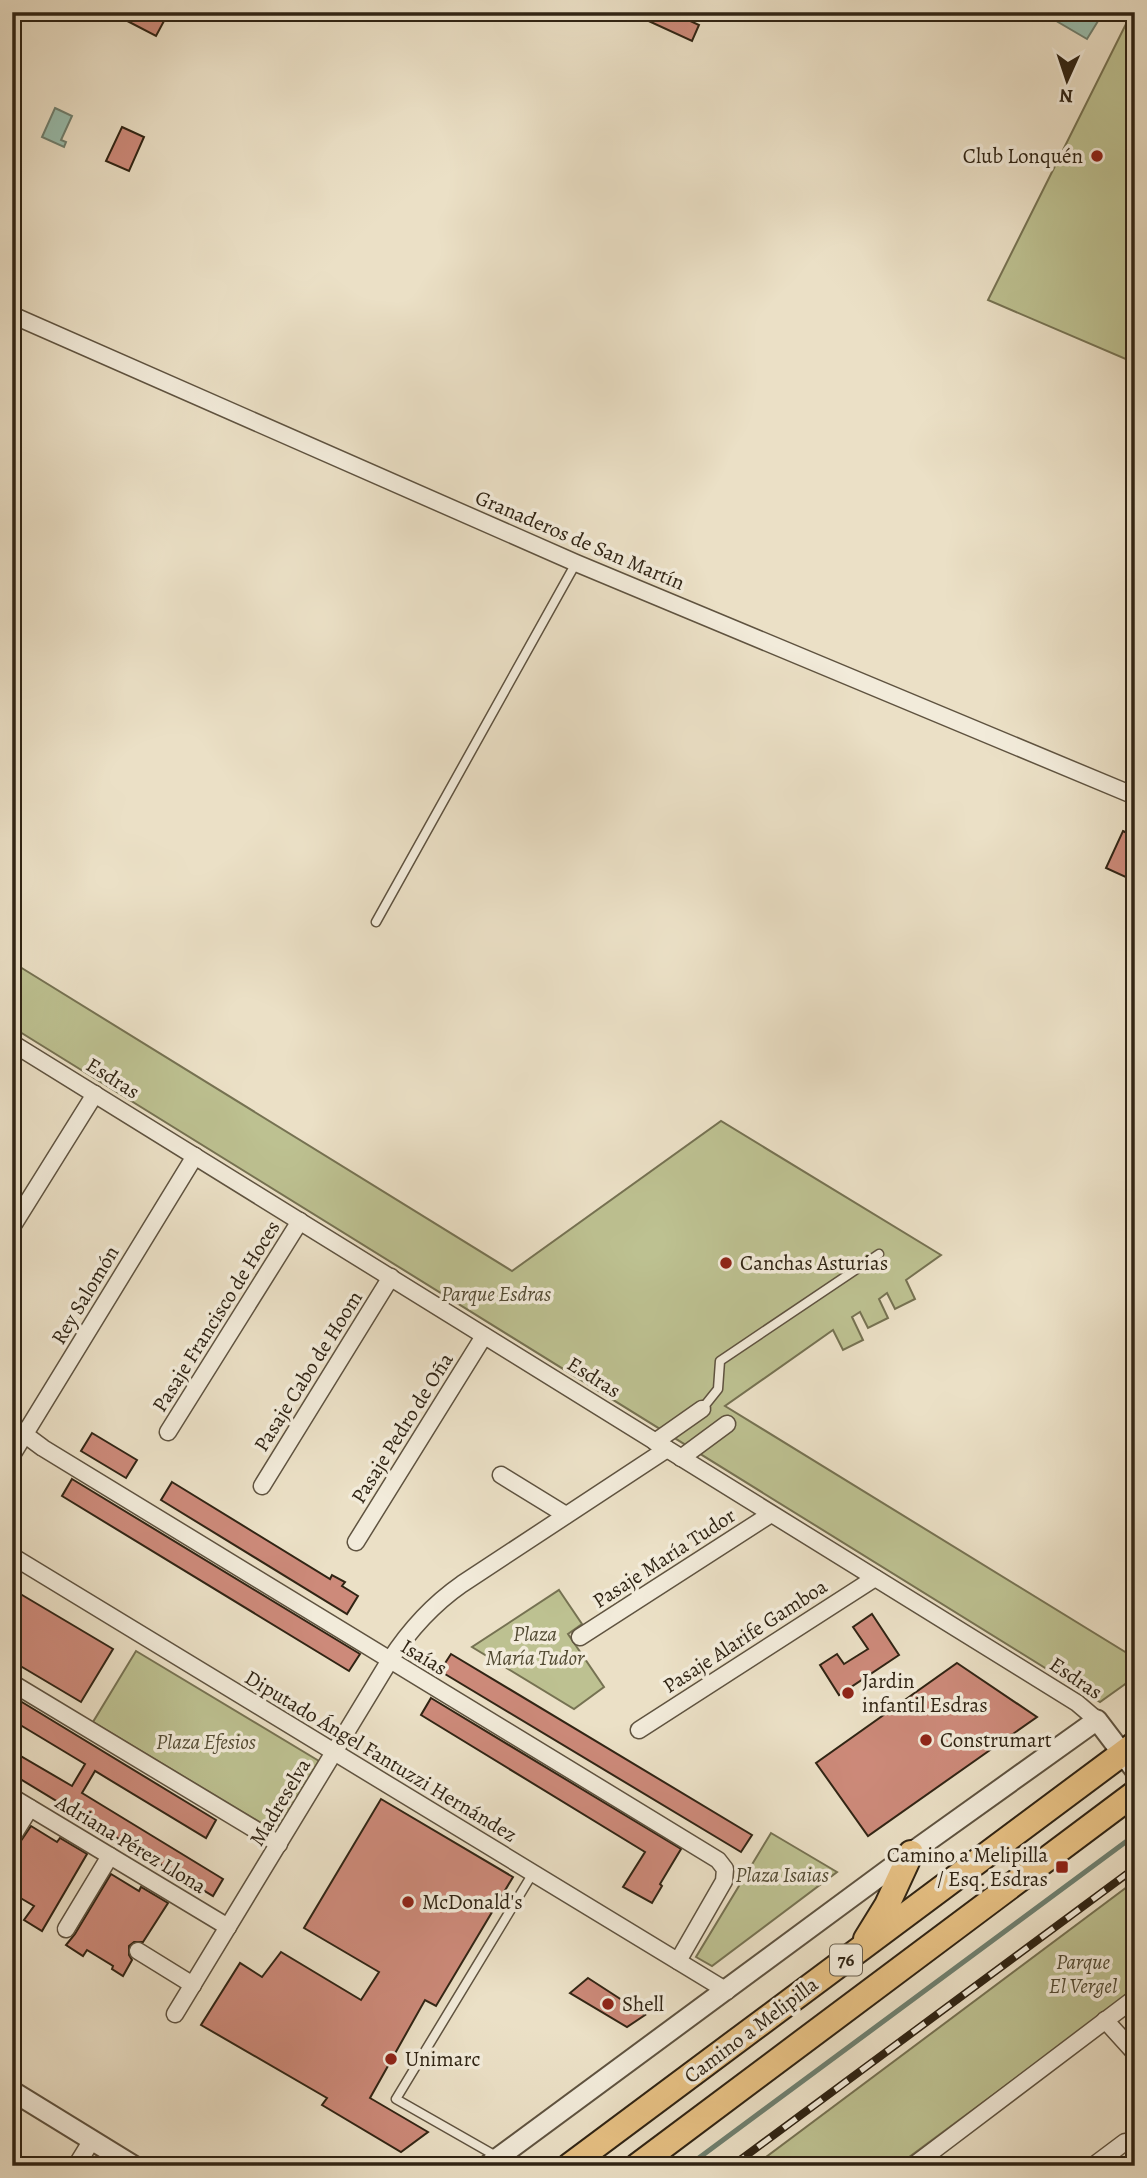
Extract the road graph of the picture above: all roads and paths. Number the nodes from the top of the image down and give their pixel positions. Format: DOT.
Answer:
graph roads {
  1 [pos="12,315"];
  2 [pos="576,563"];
  3 [pos="1135,796"];
  4 [pos="376,922"];
  5 [pos="12,1043"];
  6 [pos="95,1094"];
  7 [pos="195,1156"];
  8 [pos="300,1221"];
  9 [pos="12,1227"];
  10 [pos="879,1254"];
  11 [pos="391,1278"];
  12 [pos="484,1336"];
  13 [pos="702,1409"];
  14 [pos="727,1424"];
  15 [pos="19,1430"];
  16 [pos="168,1432"];
  17 [pos="668,1450"];
  18 [pos="12,1455"];
  19 [pos="501,1475"];
  20 [pos="262,1486"];
  21 [pos="771,1514"];
  22 [pos="566,1515"];
  23 [pos="356,1542"];
  24 [pos="12,1556"];
  25 [pos="875,1578"];
  26 [pos="580,1637"];
  27 [pos="390,1660"];
  28 [pos="12,1683"];
  29 [pos="1097,1720"];
  30 [pos="639,1730"];
  31 [pos="335,1752"];
  32 [pos="1131,1756"];
  33 [pos="1135,1793"];
  34 [pos="12,1797"];
  35 [pos="30,1808"];
  36 [pos="12,1837"];
  37 [pos="279,1844"];
  38 [pos="911,1853"];
  39 [pos="110,1856"];
  40 [pos="533,1873"];
  41 [pos="228,1927"];
  42 [pos="66,1929"];
  43 [pos="138,1951"];
  44 [pos="858,1951"];
  45 [pos="678,1961"];
  46 [pos="192,1985"];
  47 [pos="727,1991"];
  48 [pos="1135,1998"];
  49 [pos="175,2014"];
  50 [pos="1105,2020"];
  51 [pos="1135,2053"];
  52 [pos="12,2091"];
  53 [pos="92,2140"];
  54 [pos="1125,2142"];
  55 [pos="493,2162"];
  56 [pos="920,2164"];
  57 [pos="76,2166"];
  58 [pos="134,2166"];
  59 [pos="569,2166"];
  60 [pos="637,2166"];
  61 [pos="1093,2166"];
  1 -- 2 [label="street, Granaderos de San Martín"];
  2 -- 3 [label="street, Granaderos de San Martín"];
  2 -- 4 [label="lane"];
  5 -- 6 [label="street, Esdras"];
  6 -- 7 [label="street, Esdras"];
  6 -- 9 [label="street"];
  7 -- 8 [label="street, Esdras"];
  7 -- 15 [label="street, Rey Salomón"];
  8 -- 11 [label="street, Esdras"];
  8 -- 16 [label="street, Pasaje Francisco de Hoces"];
  10 -- 13 [label="lane"];
  11 -- 12 [label="street, Esdras"];
  11 -- 20 [label="street, Pasaje Cabo de Hoom"];
  12 -- 17 [label="street, Esdras"];
  12 -- 23 [label="street, Pasaje Pedro de Oña"];
  13 -- 17 [label="street, Madreselva"];
  14 -- 17 [label="street, Madreselva"];
  15 -- 18 [label="street, Rey Salomón"];
  15 -- 27 [label="street, Isaías"];
  17 -- 21 [label="street, Esdras"];
  17 -- 22 [label="street, Madreselva"];
  19 -- 22 [label="street"];
  21 -- 25 [label="street, Esdras"];
  21 -- 26 [label="street, Pasaje María Tudor"];
  22 -- 27 [label="street, Madreselva"];
  24 -- 31 [label="street, Diputado Ángel Fantuzzi Hernández"];
  25 -- 29 [label="street, Esdras"];
  25 -- 30 [label="street, Pasaje Alarife Gamboa"];
  27 -- 31 [label="street, Madreselva"];
  27 -- 45 [label="street, Isaías"];
  28 -- 37 [label="street"];
  29 -- 32 [label="street, Esdras"];
  29 -- 38 [label="street"];
  31 -- 37 [label="street, Madreselva"];
  31 -- 40 [label="street, Diputado Ángel Fantuzzi Hernández"];
  32 -- 44 [label="main road, Camino a Melipilla / 76"];
  33 -- 60 [label="main road, Camino a Melipilla / 76"];
  34 -- 35 [label="street, Adriana Pérez Llona"];
  35 -- 36 [label="street"];
  35 -- 39 [label="street, Adriana Pérez Llona"];
  37 -- 41 [label="street, Madreselva"];
  38 -- 44 [label="main road"];
  38 -- 47 [label="street"];
  39 -- 41 [label="street, Adriana Pérez Llona"];
  39 -- 42 [label="street"];
  40 -- 45 [label="street, Diputado Ángel Fantuzzi Hernández"];
  40 -- 55 [label="lane"];
  41 -- 46 [label="street, Madreselva"];
  43 -- 46 [label="street"];
  44 -- 59 [label="main road, Camino a Melipilla / 76"];
  45 -- 47 [label="street, Diputado Ángel Fantuzzi Hernández"];
  46 -- 49 [label="street, Madreselva"];
  47 -- 55 [label="street"];
  48 -- 50 [label="street"];
  50 -- 51 [label="street"];
  50 -- 56 [label="street"];
  52 -- 53 [label="street"];
  53 -- 57 [label="street"];
  53 -- 58 [label="street"];
  54 -- 61 [label="street"];
}
